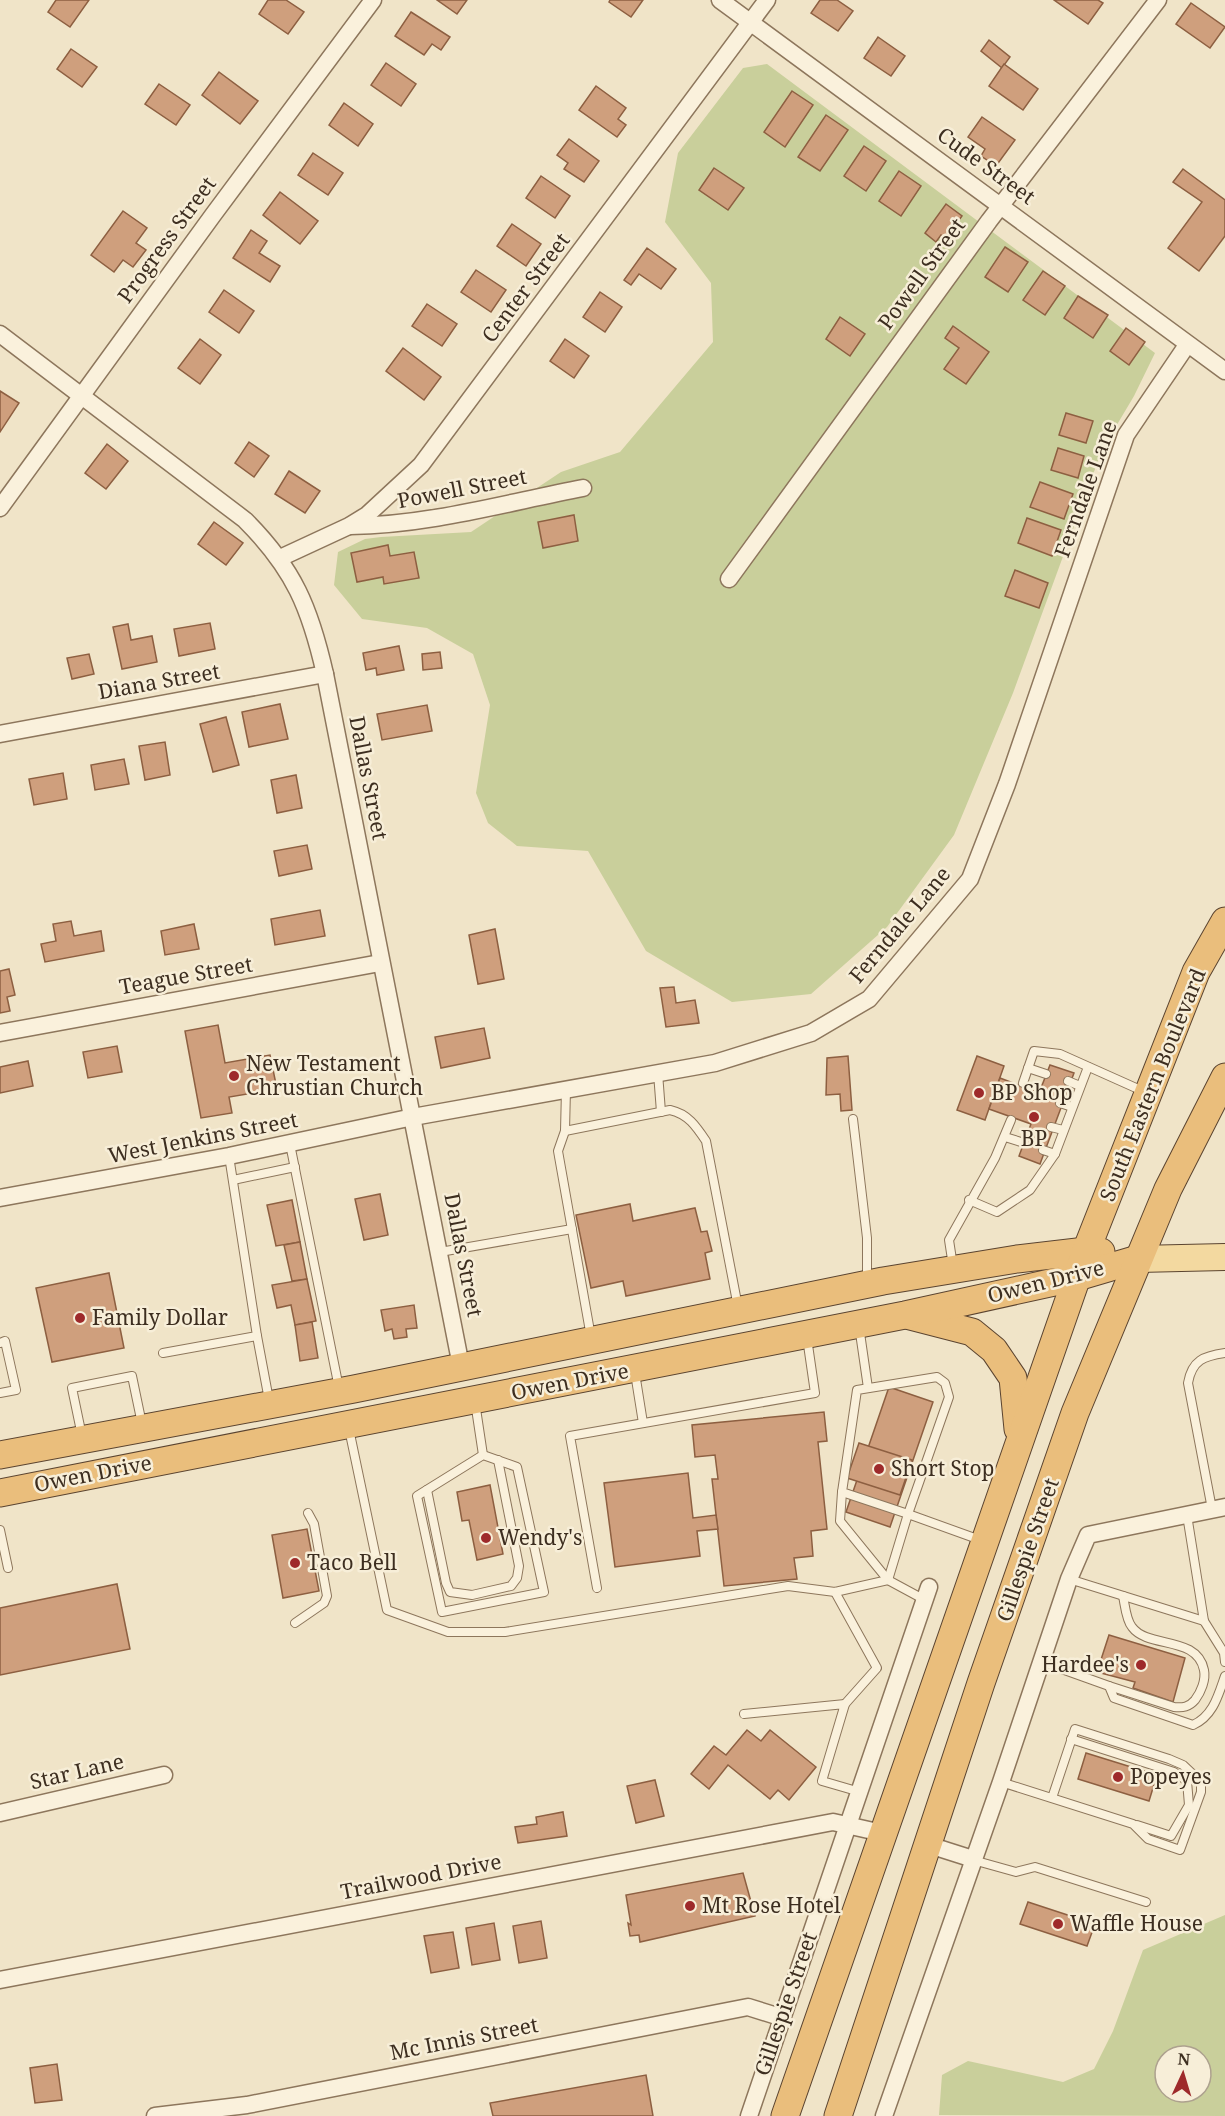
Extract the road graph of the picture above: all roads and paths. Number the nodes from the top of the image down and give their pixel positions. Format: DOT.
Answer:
graph roads {
  1 [pos="373,0"];
  2 [pos="720,0"];
  3 [pos="767,0"];
  4 [pos="1158,0"];
  5 [pos="750,22"];
  6 [pos="1002,206"];
  7 [pos="0,334"];
  8 [pos="1187,345"];
  9 [pos="1225,371"];
  10 [pos="82,397"];
  11 [pos="583,488"];
  12 [pos="0,508"];
  13 [pos="349,526"];
  14 [pos="280,558"];
  15 [pos="729,579"];
  16 [pos="325,674"];
  17 [pos="0,734"];
  18 [pos="1225,921"];
  19 [pos="380,963"];
  20 [pos="0,1033"];
  21 [pos="1088,1067"];
  22 [pos="1028,1068"];
  23 [pos="658,1073"];
  24 [pos="1046,1074"];
  25 [pos="1225,1077"];
  26 [pos="1068,1081"];
  27 [pos="1023,1083"];
  28 [pos="1080,1086"];
  29 [pos="566,1089"];
  30 [pos="1148,1094"];
  31 [pos="1060,1103"];
  32 [pos="1072,1107"];
  33 [pos="661,1112"];
  34 [pos="414,1117"];
  35 [pos="853,1119"];
  36 [pos="1011,1120"];
  37 [pos="1051,1126"];
  38 [pos="1063,1130"];
  39 [pos="565,1131"];
  40 [pos="1005,1137"];
  41 [pos="1021,1142"];
  42 [pos="290,1144"];
  43 [pos="1043,1150"];
  44 [pos="1055,1154"];
  45 [pos="229,1156"];
  46 [pos="295,1167"];
  47 [pos="233,1180"];
  48 [pos="0,1198"];
  49 [pos="969,1200"];
  50 [pos="572,1229"];
  51 [pos="1086,1251"];
  52 [pos="440,1252"];
  53 [pos="1225,1257"];
  54 [pos="1138,1259"];
  55 [pos="953,1269"];
  56 [pos="1077,1277"];
  57 [pos="867,1284"];
  58 [pos="739,1310"];
  59 [pos="905,1315"];
  60 [pos="858,1324"];
  61 [pos="257,1335"];
  62 [pos="806,1335"];
  63 [pos="591,1340"];
  64 [pos="0,1343"];
  65 [pos="163,1353"];
  66 [pos="1225,1353"];
  67 [pos="461,1366"];
  68 [pos="634,1369"];
  69 [pos="868,1388"];
  70 [pos="340,1391"];
  71 [pos="0,1393"];
  72 [pos="474,1401"];
  73 [pos="269,1403"];
  74 [pos="643,1423"];
  75 [pos="349,1425"];
  76 [pos="143,1427"];
  77 [pos="1019,1439"];
  78 [pos="74,1442"];
  79 [pos="0,1455"];
  80 [pos="192,1455"];
  81 [pos="483,1455"];
  82 [pos="498,1460"];
  83 [pos="0,1471"];
  84 [pos="427,1490"];
  85 [pos="842,1492"];
  86 [pos="0,1493"];
  87 [pos="1218,1508"];
  88 [pos="308,1513"];
  89 [pos="908,1514"];
  90 [pos="1187,1515"];
  91 [pos="0,1530"];
  92 [pos="983,1542"];
  93 [pos="8,1568"];
  94 [pos="1068,1579"];
  95 [pos="888,1580"];
  96 [pos="597,1588"];
  97 [pos="835,1592"];
  98 [pos="927,1593"];
  99 [pos="1123,1596"];
  100 [pos="442,1612"];
  101 [pos="1204,1621"];
  102 [pos="295,1623"];
  103 [pos="436,1628"];
  104 [pos="1042,1662"];
  105 [pos="1225,1662"];
  106 [pos="1225,1676"];
  107 [pos="1109,1686"];
  108 [pos="845,1704"];
  109 [pos="744,1714"];
  110 [pos="1071,1739"];
  111 [pos="164,1775"];
  112 [pos="1001,1782"];
  113 [pos="860,1792"];
  114 [pos="1052,1798"];
  115 [pos="0,1813"];
  116 [pos="850,1824"];
  117 [pos="1133,1824"];
  118 [pos="882,1833"];
  119 [pos="928,1845"];
  120 [pos="973,1859"];
  121 [pos="1146,1902"];
  122 [pos="0,1980"];
  123 [pos="780,2017"];
  124 [pos="155,2116"];
  125 [pos="749,2116"];
  126 [pos="784,2116"];
  127 [pos="838,2116"];
  128 [pos="884,2116"];
  1 -- 10 [label="street, Progress Street"];
  2 -- 5 [label="street, Cude Street"];
  3 -- 5 [label="street, Center Street"];
  4 -- 6 [label="street, Powell Street"];
  5 -- 6 [label="street, Cude Street"];
  5 -- 13 [label="street, Center Street"];
  6 -- 8 [label="street, Cude Street"];
  6 -- 15 [label="street, Powell Street"];
  7 -- 10 [label="street, Dallas Street"];
  8 -- 9 [label="street, Cude Street"];
  8 -- 23 [label="street, Ferndale Lane"];
  10 -- 12 [label="street, Progress Street"];
  10 -- 14 [label="street, Dallas Street"];
  11 -- 13 [label="street, Powell Street"];
  13 -- 14 [label="street, Center Street"];
  14 -- 16 [label="street, Dallas Street"];
  16 -- 17 [label="street, Diana Street"];
  16 -- 19 [label="street, Dallas Street"];
  18 -- 30 [label="highway, South Eastern Boulevard"];
  19 -- 20 [label="street, Teague Street"];
  19 -- 34 [label="street, Dallas Street"];
  21 -- 22 [label="lane"];
  21 -- 28 [label="lane"];
  21 -- 30 [label="lane"];
  22 -- 24 [label="lane"];
  22 -- 27 [label="lane"];
  23 -- 29 [label="street, Ferndale Lane"];
  23 -- 33 [label="lane"];
  25 -- 54 [label="highway"];
  26 -- 28 [label="lane"];
  28 -- 32 [label="lane"];
  29 -- 34 [label="street, Ferndale Lane"];
  29 -- 39 [label="lane"];
  30 -- 51 [label="highway, South Eastern Boulevard"];
  31 -- 32 [label="lane"];
  32 -- 38 [label="lane"];
  33 -- 39 [label="lane"];
  33 -- 58 [label="lane"];
  34 -- 42 [label="street, West Jenkins Street"];
  34 -- 52 [label="street, Dallas Street"];
  35 -- 57 [label="lane"];
  36 -- 40 [label="lane"];
  37 -- 38 [label="lane"];
  38 -- 44 [label="lane"];
  39 -- 50 [label="lane"];
  40 -- 41 [label="lane"];
  40 -- 49 [label="lane"];
  42 -- 45 [label="street, West Jenkins Street"];
  42 -- 46 [label="lane"];
  43 -- 44 [label="lane"];
  44 -- 49 [label="lane"];
  45 -- 47 [label="lane"];
  45 -- 48 [label="street, West Jenkins Street"];
  46 -- 47 [label="lane"];
  46 -- 70 [label="lane"];
  47 -- 61 [label="lane"];
  49 -- 55 [label="lane"];
  50 -- 52 [label="lane"];
  50 -- 63 [label="lane"];
  51 -- 54 [label="highway, Owen Drive"];
  51 -- 55 [label="highway, Owen Drive"];
  51 -- 56 [label="highway"];
  52 -- 67 [label="street, Dallas Street"];
  53 -- 54 [label="main road, Owen Drive"];
  54 -- 56 [label="highway, Owen Drive"];
  54 -- 119 [label="highway, Gillespie Street"];
  55 -- 57 [label="highway, Owen Drive"];
  56 -- 59 [label="highway, Owen Drive"];
  56 -- 77 [label="highway"];
  57 -- 58 [label="highway, Owen Drive"];
  58 -- 63 [label="highway, Owen Drive"];
  59 -- 60 [label="highway, Owen Drive"];
  59 -- 77 [label="highway"];
  60 -- 62 [label="highway, Owen Drive"];
  60 -- 69 [label="lane"];
  61 -- 65 [label="lane"];
  61 -- 73 [label="lane"];
  62 -- 68 [label="highway, Owen Drive"];
  62 -- 74 [label="lane"];
  63 -- 67 [label="highway, Owen Drive"];
  64 -- 71 [label="lane"];
  66 -- 87 [label="lane"];
  67 -- 70 [label="highway, Owen Drive"];
  67 -- 80 [label="highway"];
  68 -- 72 [label="highway, Owen Drive"];
  68 -- 74 [label="lane"];
  69 -- 85 [label="lane"];
  69 -- 89 [label="lane"];
  70 -- 73 [label="highway, Owen Drive"];
  72 -- 75 [label="highway, Owen Drive"];
  72 -- 81 [label="lane"];
  73 -- 76 [label="highway, Owen Drive"];
  74 -- 96 [label="lane"];
  75 -- 80 [label="highway, Owen Drive"];
  75 -- 103 [label="lane"];
  76 -- 78 [label="highway, Owen Drive"];
  76 -- 78 [label="lane"];
  77 -- 92 [label="highway"];
  78 -- 79 [label="highway, Owen Drive"];
  78 -- 83 [label="highway"];
  80 -- 86 [label="highway, Owen Drive"];
  81 -- 82 [label="lane"];
  81 -- 84 [label="lane"];
  82 -- 84 [label="lane"];
  82 -- 100 [label="lane"];
  84 -- 100 [label="lane"];
  85 -- 89 [label="lane"];
  85 -- 95 [label="lane"];
  87 -- 90 [label="street"];
  88 -- 102 [label="lane"];
  89 -- 92 [label="lane"];
  89 -- 95 [label="lane"];
  90 -- 94 [label="street"];
  90 -- 101 [label="lane"];
  91 -- 93 [label="lane"];
  92 -- 118 [label="highway"];
  94 -- 99 [label="lane"];
  94 -- 104 [label="street"];
  95 -- 97 [label="lane"];
  95 -- 98 [label="lane"];
  97 -- 103 [label="lane"];
  97 -- 108 [label="lane"];
  98 -- 113 [label="street, Gillespie Street"];
  99 -- 101 [label="lane"];
  99 -- 107 [label="lane"];
  100 -- 103 [label="lane"];
  101 -- 105 [label="lane"];
  104 -- 107 [label="lane"];
  104 -- 112 [label="street"];
  106 -- 107 [label="lane"];
  108 -- 109 [label="lane"];
  108 -- 113 [label="lane"];
  110 -- 114 [label="lane"];
  110 -- 117 [label="lane"];
  110 -- 117 [label="lane"];
  111 -- 115 [label="street, Star Lane"];
  112 -- 114 [label="lane"];
  112 -- 120 [label="street"];
  113 -- 116 [label="street, Gillespie Street"];
  114 -- 117 [label="lane"];
  116 -- 118 [label="street, Trailwood Drive"];
  116 -- 122 [label="street, Trailwood Drive"];
  116 -- 123 [label="street, Gillespie Street"];
  118 -- 126 [label="highway"];
  119 -- 120 [label="street"];
  119 -- 127 [label="highway, Gillespie Street"];
  120 -- 121 [label="lane"];
  120 -- 128 [label="street"];
  123 -- 124 [label="street, Mc Innis Street"];
  123 -- 125 [label="street, Gillespie Street"];
}
